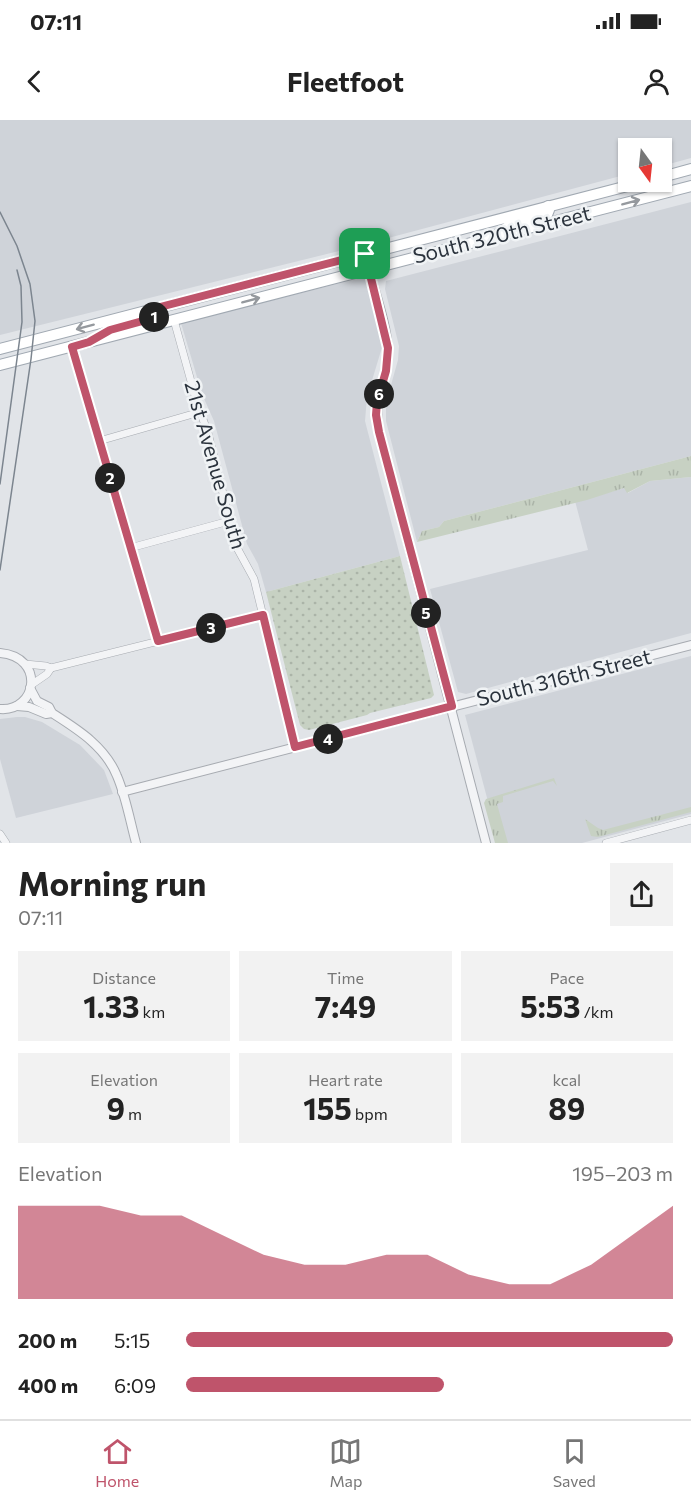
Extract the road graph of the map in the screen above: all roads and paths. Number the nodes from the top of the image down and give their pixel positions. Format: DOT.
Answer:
graph roads {
  1 [pos="691,169"];
  2 [pos="672,174"];
  3 [pos="691,186"];
  4 [pos="618,188"];
  5 [pos="548,206"];
  6 [pos="494,237"];
  7 [pos="365,254"];
  8 [pos="369,270"];
  9 [pos="239,287"];
  10 [pos="160,307"];
  11 [pos="174,320"];
  12 [pos="89,342"];
  13 [pos="72,347"];
  14 [pos="0,349"];
  15 [pos="13,362"];
  16 [pos="0,365"];
  17 [pos="0,373"];
  18 [pos="200,412"];
  19 [pos="99,441"];
  20 [pos="229,520"];
  21 [pos="130,548"];
  22 [pos="263,615"];
  23 [pos="158,641"];
  24 [pos="691,645"];
  25 [pos="0,653"];
  26 [pos="25,664"];
  27 [pos="51,668"];
  28 [pos="31,686"];
  29 [pos="17,706"];
  30 [pos="452,706"];
  31 [pos="0,709"];
  32 [pos="52,713"];
  33 [pos="295,747"];
  34 [pos="122,792"];
  35 [pos="691,820"];
  36 [pos="0,834"];
  37 [pos="6,843"];
  38 [pos="136,843"];
  39 [pos="486,843"];
  40 [pos="606,843"];
  1 -- 2 [label="main road"];
  6 -- 3 [label="main road, South 320th Street, one-way"];
  4 -- 5 [label="main road, South 320th Street"];
  5 -- 6 [label="main road"];
  5 -- 7 [label="main road, South 320th Street"];
  6 -- 8 [label="main road, South 320th Street"];
  7 -- 8 [label="street"];
  7 -- 9 [label="main road, South 320th Street"];
  11 -- 8 [label="main road, South 320th Street, one-way"];
  8 -- 30 [label="street"];
  9 -- 10 [label="main road, South 320th Street"];
  9 -- 11 [label="main road"];
  10 -- 12 [label="main road"];
  10 -- 14 [label="main road, South 320th Street, one-way"];
  11 -- 12 [label="main road, South 320th Street"];
  11 -- 18 [label="street, 21st Avenue South"];
  12 -- 13 [label="main road, South 320th Street"];
  13 -- 15 [label="main road, South 320th Street"];
  13 -- 19 [label="street"];
  15 -- 16 [label="main road, South 320th Street"];
  15 -- 17 [label="main road"];
  18 -- 19 [label="street"];
  18 -- 20 [label="street, 21st Avenue South"];
  19 -- 21 [label="street"];
  20 -- 21 [label="street"];
  20 -- 22 [label="street, 21st Avenue South"];
  21 -- 23 [label="street"];
  22 -- 23 [label="street"];
  22 -- 33 [label="street, 21st Avenue South"];
  23 -- 27 [label="street"];
  24 -- 30 [label="street, South 316th Street"];
  25 -- 26 [label="street"];
  26 -- 27 [label="street"];
  26 -- 28 [label="street"];
  27 -- 28 [label="street"];
  28 -- 29 [label="street"];
  28 -- 32 [label="street"];
  29 -- 31 [label="street"];
  29 -- 32 [label="street"];
  30 -- 33 [label="street, South 316th Street"];
  30 -- 39 [label="street"];
  32 -- 34 [label="street"];
  33 -- 34 [label="street, South 316th Street"];
  34 -- 38 [label="street"];
  35 -- 40 [label="street"];
  36 -- 37 [label="street"];
}
